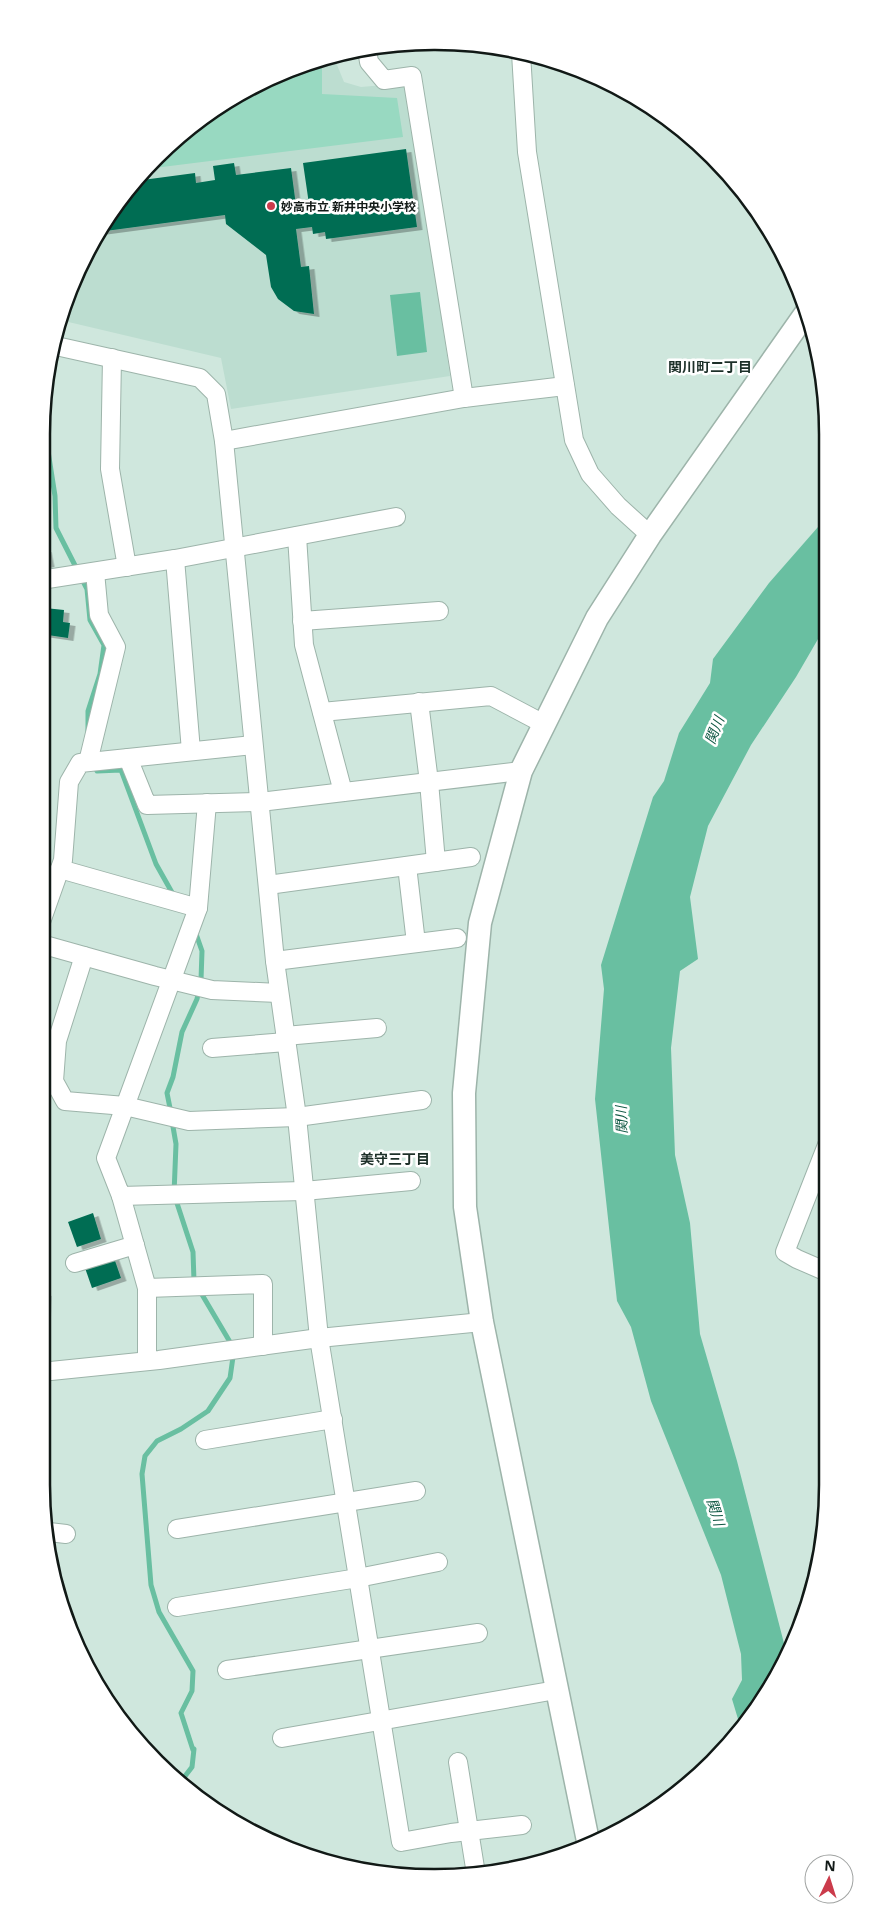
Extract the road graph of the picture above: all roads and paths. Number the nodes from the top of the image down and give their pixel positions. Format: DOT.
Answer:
graph roads {
  1 [pos="368,56"];
  2 [pos="522,60"];
  3 [pos="801,319"];
  4 [pos="60,347"];
  5 [pos="112,358"];
  6 [pos="565,386"];
  7 [pos="464,398"];
  8 [pos="224,441"];
  9 [pos="396,517"];
  10 [pos="650,535"];
  11 [pos="297,536"];
  12 [pos="234,548"];
  13 [pos="175,559"];
  14 [pos="127,567"];
  15 [pos="95,572"];
  16 [pos="50,579"];
  17 [pos="439,611"];
  18 [pos="302,621"];
  19 [pos="420,702"];
  20 [pos="322,712"];
  21 [pos="544,724"];
  22 [pos="254,745"];
  23 [pos="191,751"];
  24 [pos="128,758"];
  25 [pos="88,762"];
  26 [pos="521,772"];
  27 [pos="429,782"];
  28 [pos="342,792"];
  29 [pos="260,802"];
  30 [pos="207,803"];
  31 [pos="471,857"];
  32 [pos="436,862"];
  33 [pos="407,866"];
  34 [pos="60,869"];
  35 [pos="268,885"];
  36 [pos="50,897"];
  37 [pos="198,908"];
  38 [pos="457,938"];
  39 [pos="416,943"];
  40 [pos="50,947"];
  41 [pos="84,956"];
  42 [pos="275,961"];
  43 [pos="172,980"];
  44 [pos="279,993"];
  45 [pos="377,1028"];
  46 [pos="286,1039"];
  47 [pos="212,1048"];
  48 [pos="422,1100"];
  49 [pos="125,1106"];
  50 [pos="297,1117"];
  51 [pos="819,1166"];
  52 [pos="411,1181"];
  53 [pos="304,1191"];
  54 [pos="121,1196"];
  55 [pos="135,1245"];
  56 [pos="75,1263"];
  57 [pos="819,1269"];
  58 [pos="147,1288"];
  59 [pos="482,1322"];
  60 [pos="319,1338"];
  61 [pos="263,1346"];
  62 [pos="147,1361"];
  63 [pos="50,1371"];
  64 [pos="333,1419"];
  65 [pos="205,1440"];
  66 [pos="416,1491"];
  67 [pos="346,1502"];
  68 [pos="177,1529"];
  69 [pos="438,1562"];
  70 [pos="358,1578"];
  71 [pos="177,1607"];
  72 [pos="478,1633"];
  73 [pos="370,1650"];
  74 [pos="227,1670"];
  75 [pos="556,1690"];
  76 [pos="382,1722"];
  77 [pos="282,1738"];
  78 [pos="458,1762"];
  79 [pos="522,1825"];
  80 [pos="470,1831"];
  81 [pos="587,1837"];
  82 [pos="475,1867"];
  1 -- 7 [label="street"];
  2 -- 6 [label="street"];
  3 -- 10 [label="street"];
  4 -- 5 [label="street"];
  5 -- 8 [label="street"];
  5 -- 14 [label="street"];
  6 -- 7 [label="street"];
  6 -- 10 [label="street"];
  7 -- 8 [label="street"];
  8 -- 12 [label="street"];
  9 -- 11 [label="street"];
  10 -- 21 [label="street"];
  11 -- 12 [label="street"];
  11 -- 18 [label="street"];
  12 -- 13 [label="street"];
  12 -- 22 [label="street"];
  13 -- 14 [label="street"];
  13 -- 23 [label="street"];
  14 -- 15 [label="street"];
  15 -- 16 [label="street"];
  15 -- 25 [label="street"];
  17 -- 18 [label="street"];
  18 -- 20 [label="street"];
  19 -- 20 [label="street"];
  19 -- 21 [label="street"];
  19 -- 27 [label="street"];
  20 -- 28 [label="street"];
  21 -- 26 [label="street"];
  22 -- 23 [label="street"];
  22 -- 29 [label="street"];
  23 -- 24 [label="street"];
  24 -- 25 [label="street"];
  24 -- 30 [label="street"];
  25 -- 34 [label="street"];
  26 -- 27 [label="street"];
  26 -- 59 [label="street"];
  27 -- 28 [label="street"];
  27 -- 32 [label="street"];
  28 -- 29 [label="street"];
  29 -- 30 [label="street"];
  29 -- 35 [label="street"];
  30 -- 37 [label="street"];
  31 -- 32 [label="street"];
  32 -- 33 [label="street"];
  33 -- 35 [label="street"];
  33 -- 39 [label="street"];
  34 -- 36 [label="street"];
  34 -- 37 [label="street"];
  35 -- 42 [label="street"];
  37 -- 43 [label="street"];
  38 -- 39 [label="street"];
  39 -- 42 [label="street"];
  40 -- 41 [label="street"];
  41 -- 43 [label="street"];
  41 -- 49 [label="street"];
  42 -- 44 [label="street"];
  43 -- 44 [label="street"];
  43 -- 49 [label="street"];
  44 -- 46 [label="street"];
  45 -- 46 [label="street"];
  46 -- 47 [label="street"];
  46 -- 50 [label="street"];
  48 -- 50 [label="street"];
  49 -- 50 [label="street"];
  49 -- 54 [label="street"];
  50 -- 53 [label="street"];
  51 -- 57 [label="street"];
  52 -- 53 [label="street"];
  53 -- 54 [label="street"];
  53 -- 60 [label="street"];
  54 -- 55 [label="street"];
  55 -- 56 [label="street"];
  55 -- 58 [label="street"];
  58 -- 61 [label="street"];
  58 -- 62 [label="street"];
  59 -- 60 [label="street"];
  59 -- 75 [label="street"];
  60 -- 61 [label="street"];
  60 -- 64 [label="street"];
  61 -- 62 [label="street"];
  62 -- 63 [label="street"];
  64 -- 65 [label="street"];
  64 -- 67 [label="street"];
  66 -- 67 [label="street"];
  67 -- 68 [label="street"];
  67 -- 70 [label="street"];
  69 -- 70 [label="street"];
  70 -- 71 [label="street"];
  70 -- 73 [label="street"];
  72 -- 73 [label="street"];
  73 -- 74 [label="street"];
  73 -- 76 [label="street"];
  75 -- 76 [label="street"];
  75 -- 81 [label="street"];
  76 -- 77 [label="street"];
  76 -- 80 [label="street"];
  78 -- 80 [label="street"];
  79 -- 80 [label="street"];
  80 -- 82 [label="street"];
}
